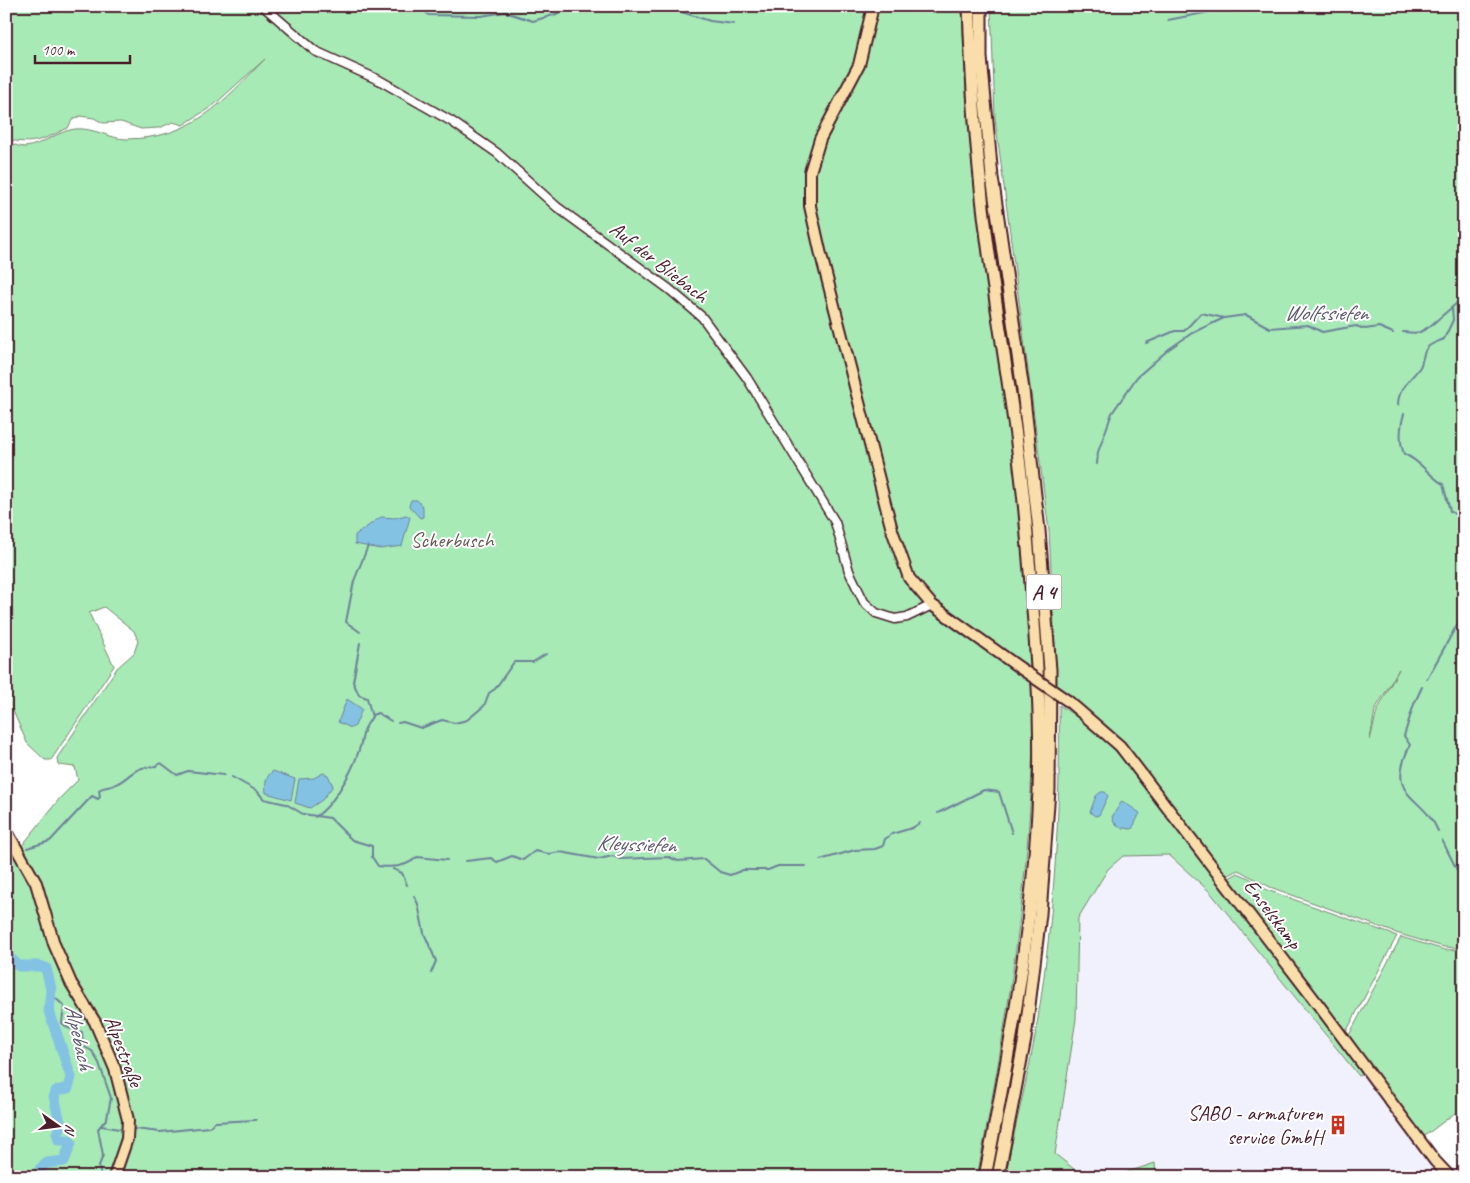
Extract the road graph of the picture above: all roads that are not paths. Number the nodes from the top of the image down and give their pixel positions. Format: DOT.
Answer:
graph roads {
  1 [pos="263,6"];
  2 [pos="873,6"];
  3 [pos="969,6"];
  4 [pos="981,6"];
  5 [pos="932,606"];
  6 [pos="6,830"];
  7 [pos="1435,1161"];
  8 [pos="114,1177"];
  9 [pos="985,1177"];
  10 [pos="998,1177"];
  11 [pos="1442,1177"];
  12 [pos="1450,1177"];
  1 -- 5 [label="street, Auf der Bliebach"];
  2 -- 5 [label="main road, Enselskamp"];
  3 -- 9 [label="highway, A 4"];
  4 -- 10 [label="highway, A 4"];
  5 -- 7 [label="main road, Enselskamp, bridge"];
  6 -- 8 [label="main road, Alpestraße"];
  7 -- 11 [label="main road, Enselskamp"];
  7 -- 12 [label="main road, Enselskamp"];
}
